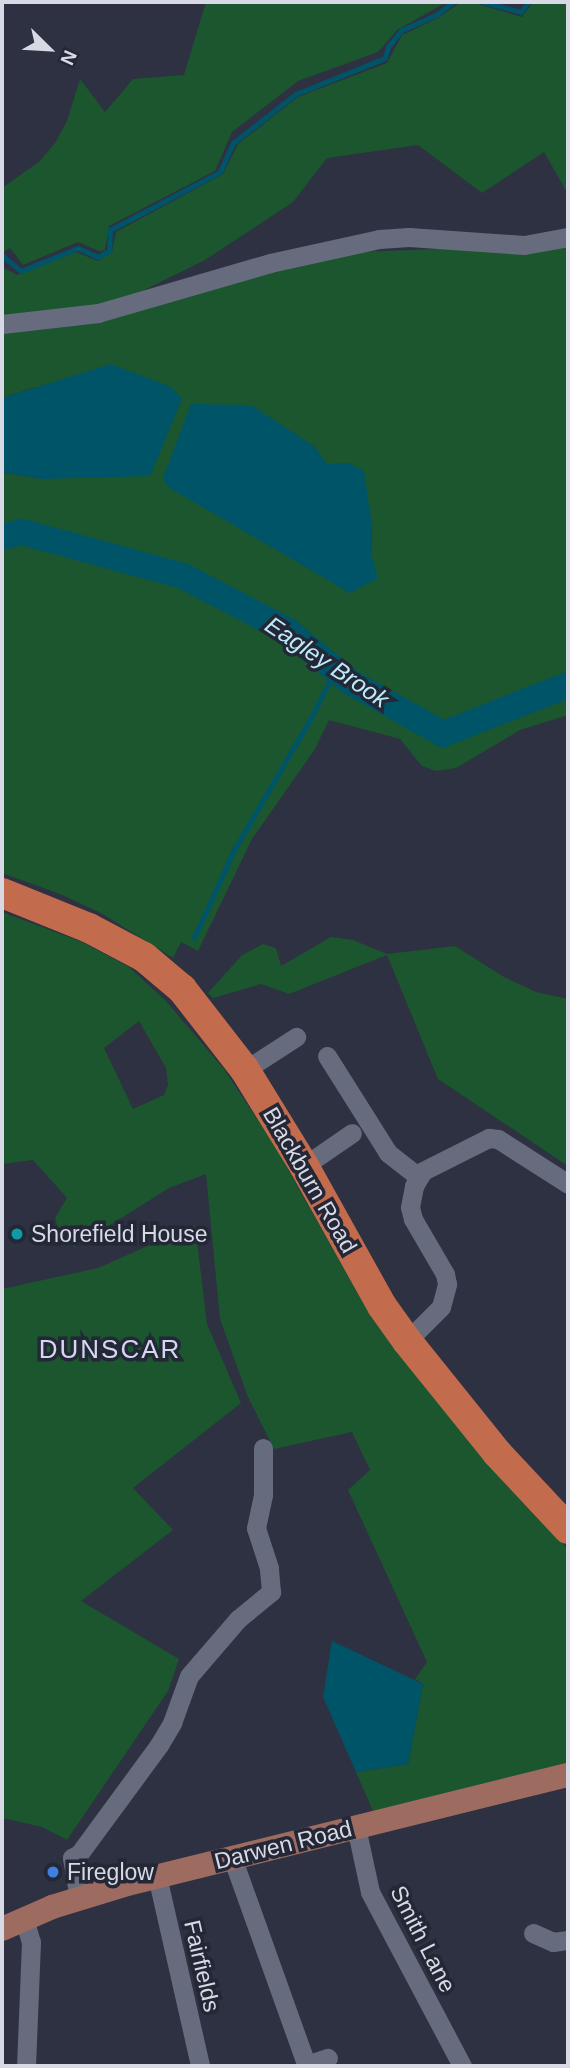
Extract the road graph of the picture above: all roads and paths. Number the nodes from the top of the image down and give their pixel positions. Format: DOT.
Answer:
graph roads {
  1 [pos="568,237"];
  2 [pos="2,324"];
  3 [pos="2,893"];
  4 [pos="296,1037"];
  5 [pos="327,1056"];
  6 [pos="245,1070"];
  7 [pos="352,1133"];
  8 [pos="304,1166"];
  9 [pos="419,1177"];
  10 [pos="568,1184"];
  11 [pos="407,1341"];
  12 [pos="264,1448"];
  13 [pos="568,1529"];
  14 [pos="568,1775"];
  15 [pos="356,1827"];
  16 [pos="232,1857"];
  17 [pos="157,1877"];
  18 [pos="79,1898"];
  19 [pos="13,1924"];
  20 [pos="533,1933"];
  21 [pos="558,1946"];
  22 [pos="328,2058"];
  23 [pos="307,2065"];
  24 [pos="26,2066"];
  25 [pos="200,2066"];
  26 [pos="462,2066"];
  1 -- 2 [label="street"];
  3 -- 6 [label="highway, Blackburn Road"];
  4 -- 6 [label="street"];
  5 -- 9 [label="street"];
  6 -- 8 [label="highway, Blackburn Road"];
  7 -- 8 [label="street"];
  8 -- 11 [label="highway, Blackburn Road"];
  9 -- 10 [label="street"];
  9 -- 11 [label="street"];
  11 -- 13 [label="highway, Blackburn Road"];
  12 -- 18 [label="street"];
  14 -- 15 [label="main road, Darwen Road"];
  15 -- 16 [label="main road, Darwen Road"];
  15 -- 26 [label="street, Smith Lane"];
  16 -- 17 [label="main road, Darwen Road"];
  16 -- 23 [label="street"];
  17 -- 18 [label="main road, Darwen Road"];
  17 -- 25 [label="street, Fairfields"];
  18 -- 19 [label="main road, Darwen Road"];
  19 -- 24 [label="street"];
  20 -- 21 [label="street"];
  22 -- 23 [label="street"];
}
